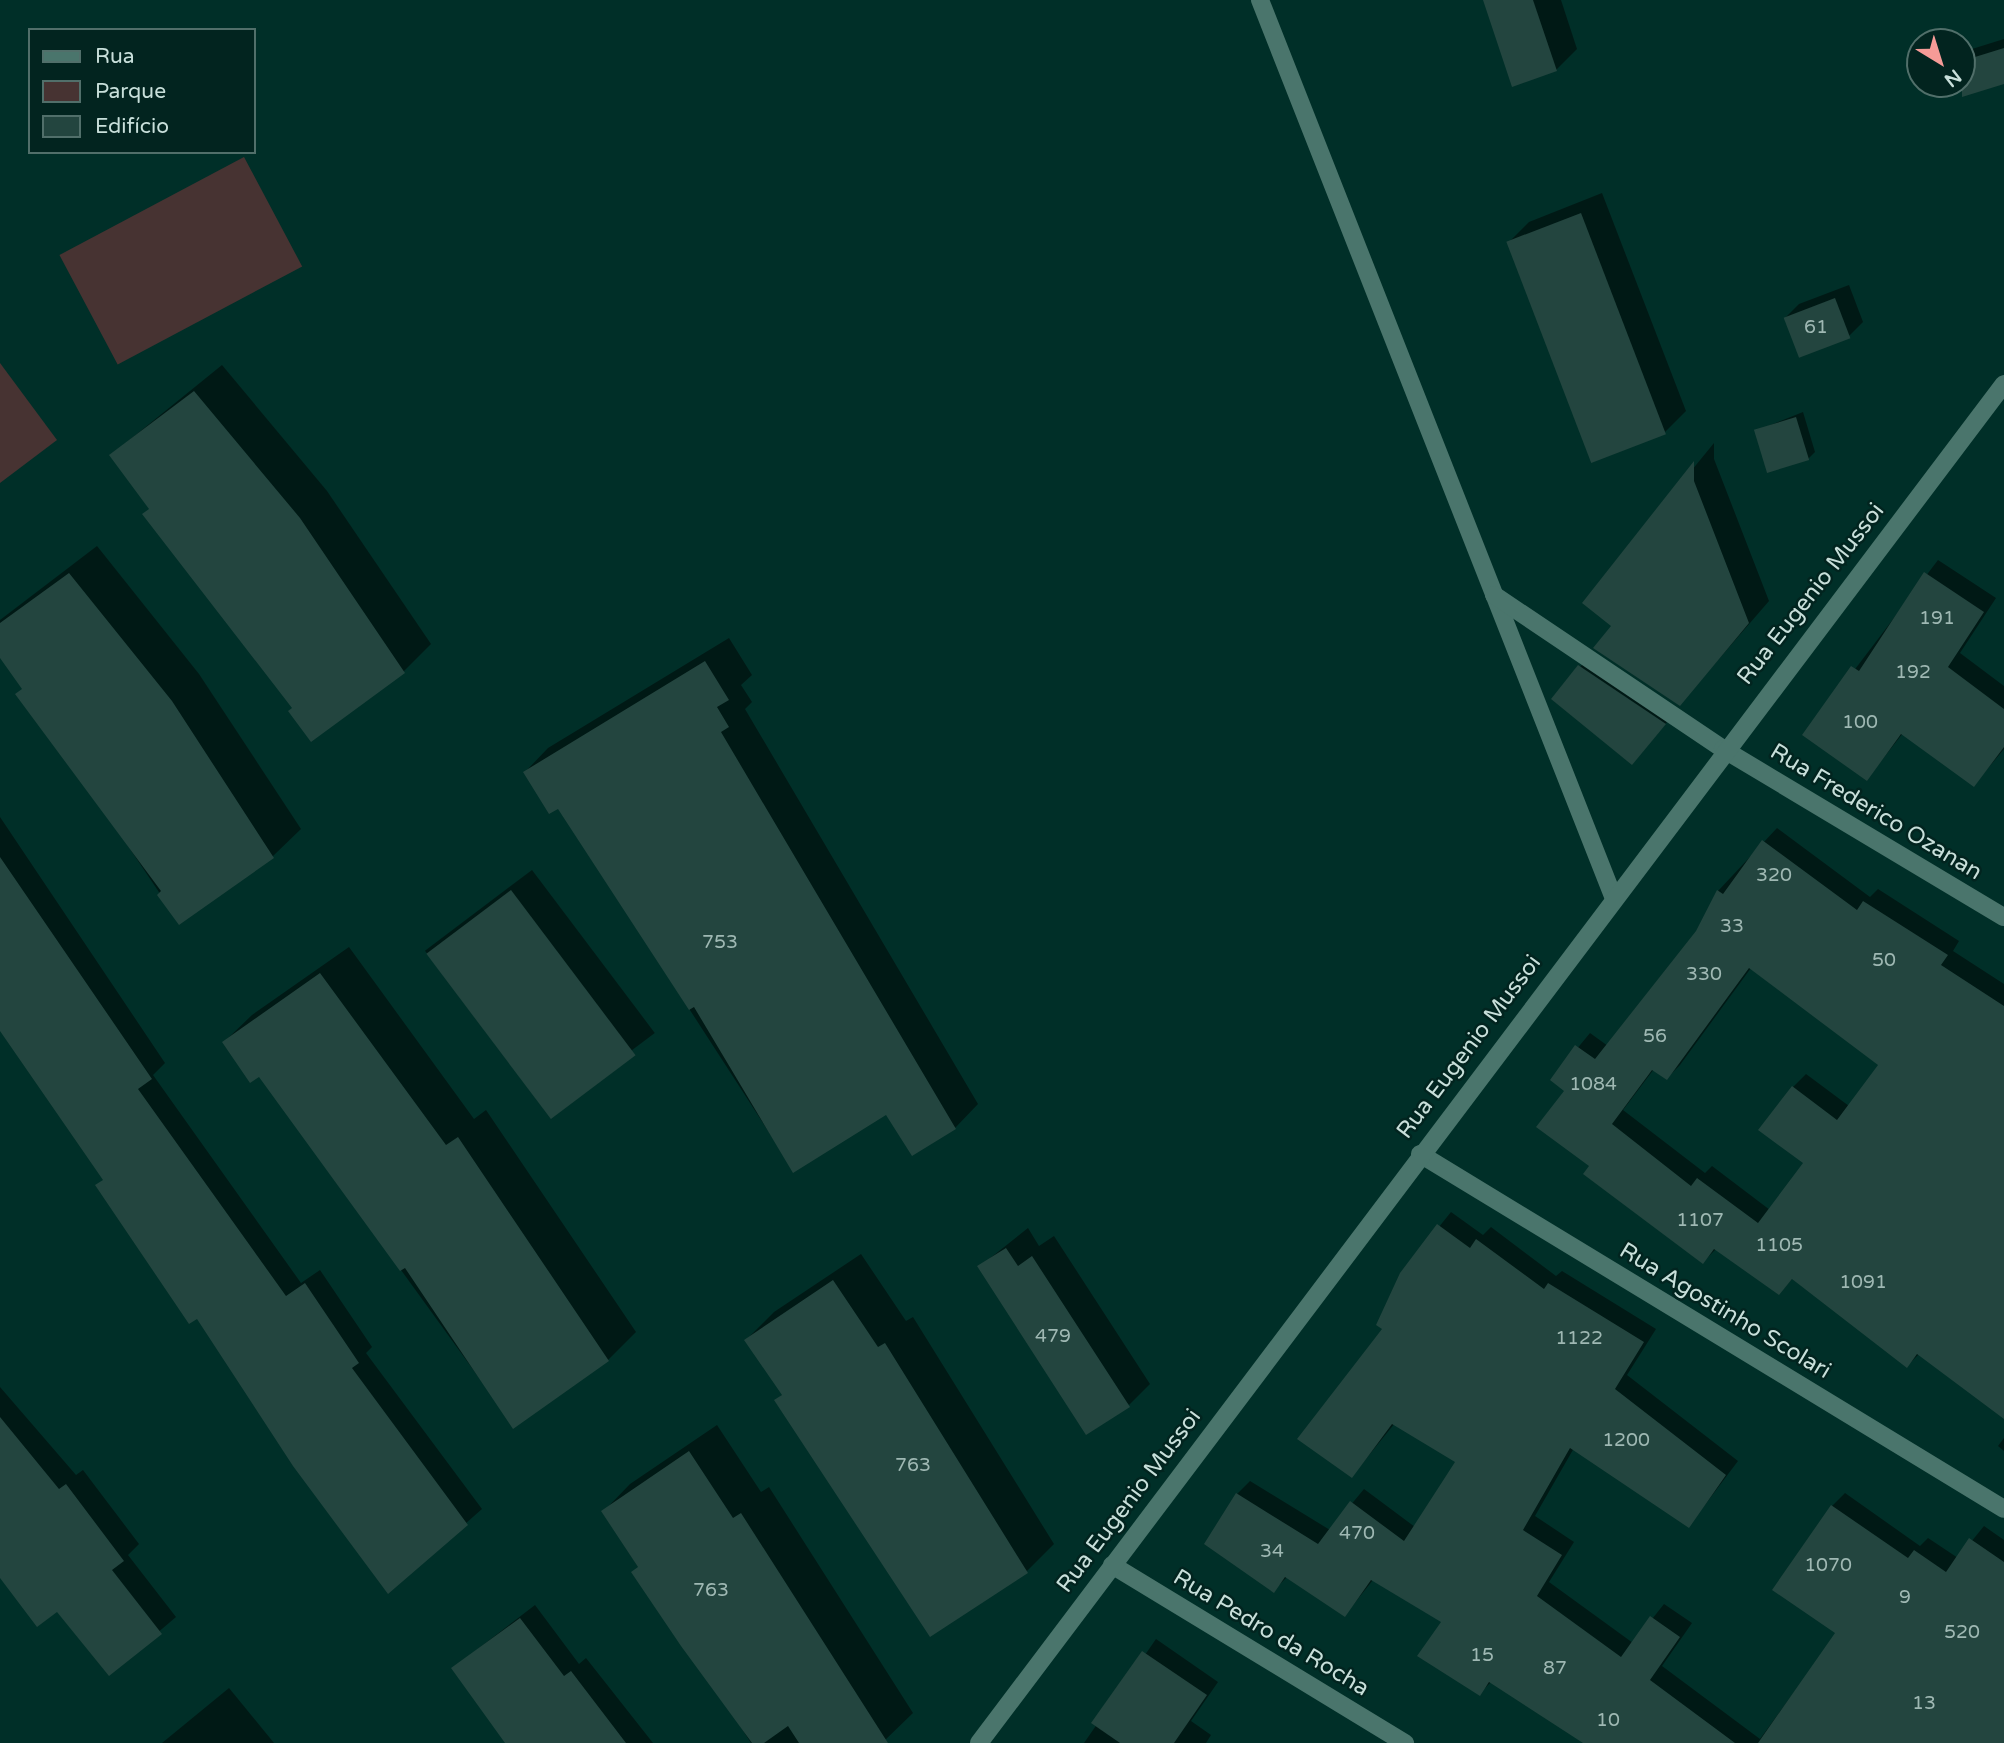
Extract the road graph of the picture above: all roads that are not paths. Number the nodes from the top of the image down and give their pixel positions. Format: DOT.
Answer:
graph roads {
  1 [pos="1260,0"];
  2 [pos="2004,384"];
  3 [pos="1494,595"];
  4 [pos="1723,749"];
  5 [pos="1613,896"];
  6 [pos="2004,917"];
  7 [pos="1420,1154"];
  8 [pos="2004,1509"];
  9 [pos="1112,1565"];
  10 [pos="979,1743"];
  11 [pos="1405,1743"];
  1 -- 3 [label="street"];
  2 -- 4 [label="street, Rua Eugenio Mussoi"];
  3 -- 4 [label="street, Rua Frederico Ozanan"];
  3 -- 5 [label="street"];
  4 -- 5 [label="street, Rua Eugenio Mussoi"];
  4 -- 6 [label="street, Rua Frederico Ozanan"];
  5 -- 7 [label="street, Rua Eugenio Mussoi"];
  7 -- 8 [label="street, Rua Agostinho Scolari"];
  7 -- 9 [label="street, Rua Eugenio Mussoi"];
  9 -- 10 [label="street, Rua Eugenio Mussoi"];
  9 -- 11 [label="street, Rua Pedro da Rocha"];
}
